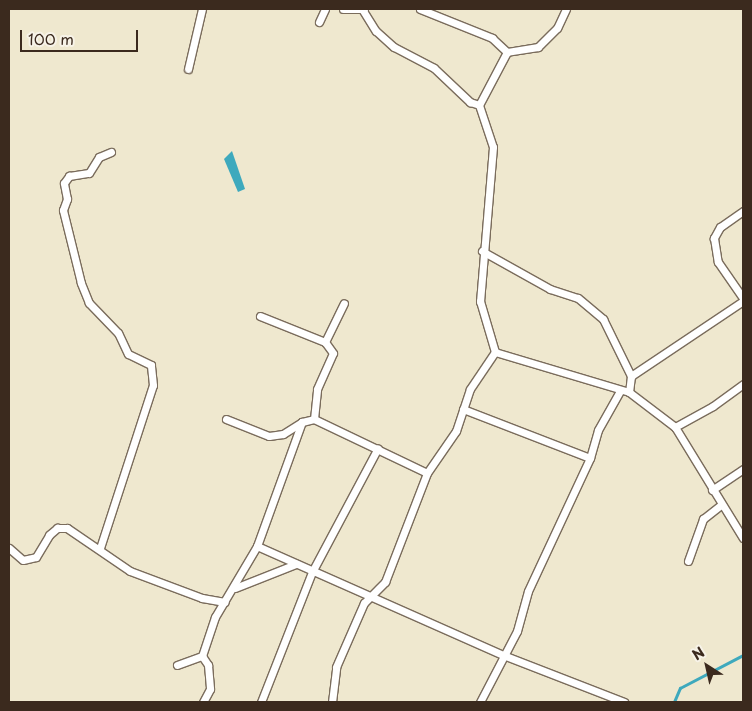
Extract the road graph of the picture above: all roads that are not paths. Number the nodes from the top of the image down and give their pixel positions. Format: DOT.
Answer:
graph roads {
  1 [pos="202,9"];
  2 [pos="325,9"];
  3 [pos="343,9"];
  4 [pos="363,9"];
  5 [pos="420,9"];
  6 [pos="566,9"];
  7 [pos="319,22"];
  8 [pos="507,52"];
  9 [pos="188,69"];
  10 [pos="479,105"];
  11 [pos="111,152"];
  12 [pos="743,210"];
  13 [pos="482,251"];
  14 [pos="743,300"];
  15 [pos="344,303"];
  16 [pos="260,316"];
  17 [pos="325,342"];
  18 [pos="495,352"];
  19 [pos="631,376"];
  20 [pos="743,384"];
  21 [pos="620,390"];
  22 [pos="629,392"];
  23 [pos="463,409"];
  24 [pos="226,419"];
  25 [pos="314,419"];
  26 [pos="302,422"];
  27 [pos="675,426"];
  28 [pos="378,448"];
  29 [pos="590,458"];
  30 [pos="743,469"];
  31 [pos="426,473"];
  32 [pos="712,490"];
  33 [pos="721,505"];
  34 [pos="743,538"];
  35 [pos="257,546"];
  36 [pos="9,548"];
  37 [pos="100,548"];
  38 [pos="688,561"];
  39 [pos="296,564"];
  40 [pos="312,572"];
  41 [pos="235,588"];
  42 [pos="371,597"];
  43 [pos="225,602"];
  44 [pos="503,655"];
  45 [pos="202,656"];
  46 [pos="177,664"];
  47 [pos="203,702"];
  48 [pos="261,702"];
  49 [pos="332,702"];
  50 [pos="480,702"];
  51 [pos="624,702"];
  1 -- 9 [label="street"];
  2 -- 7 [label="street"];
  3 -- 4 [label="street"];
  4 -- 10 [label="street"];
  5 -- 8 [label="street"];
  6 -- 8 [label="street"];
  8 -- 10 [label="street"];
  10 -- 13 [label="street"];
  11 -- 37 [label="street"];
  12 -- 14 [label="street"];
  13 -- 18 [label="street"];
  13 -- 19 [label="street"];
  14 -- 19 [label="street"];
  15 -- 17 [label="street"];
  16 -- 17 [label="street"];
  17 -- 25 [label="street"];
  18 -- 21 [label="street"];
  18 -- 23 [label="street"];
  19 -- 22 [label="street"];
  20 -- 27 [label="street"];
  21 -- 22 [label="street"];
  21 -- 29 [label="street"];
  22 -- 27 [label="street"];
  23 -- 29 [label="street"];
  23 -- 31 [label="street"];
  24 -- 26 [label="street"];
  25 -- 26 [label="street"];
  25 -- 28 [label="street"];
  26 -- 35 [label="street"];
  27 -- 32 [label="street"];
  28 -- 31 [label="street"];
  28 -- 40 [label="street"];
  29 -- 44 [label="street"];
  30 -- 32 [label="street"];
  31 -- 42 [label="street"];
  32 -- 33 [label="street"];
  33 -- 34 [label="street"];
  33 -- 38 [label="street"];
  35 -- 39 [label="street"];
  35 -- 41 [label="street"];
  36 -- 37 [label="street"];
  37 -- 43 [label="street"];
  39 -- 40 [label="street"];
  39 -- 41 [label="street"];
  40 -- 42 [label="street"];
  40 -- 48 [label="street"];
  41 -- 43 [label="street"];
  42 -- 44 [label="street"];
  42 -- 49 [label="street"];
  43 -- 45 [label="street"];
  44 -- 50 [label="street"];
  44 -- 51 [label="street"];
  45 -- 46 [label="street"];
  45 -- 47 [label="street"];
}
